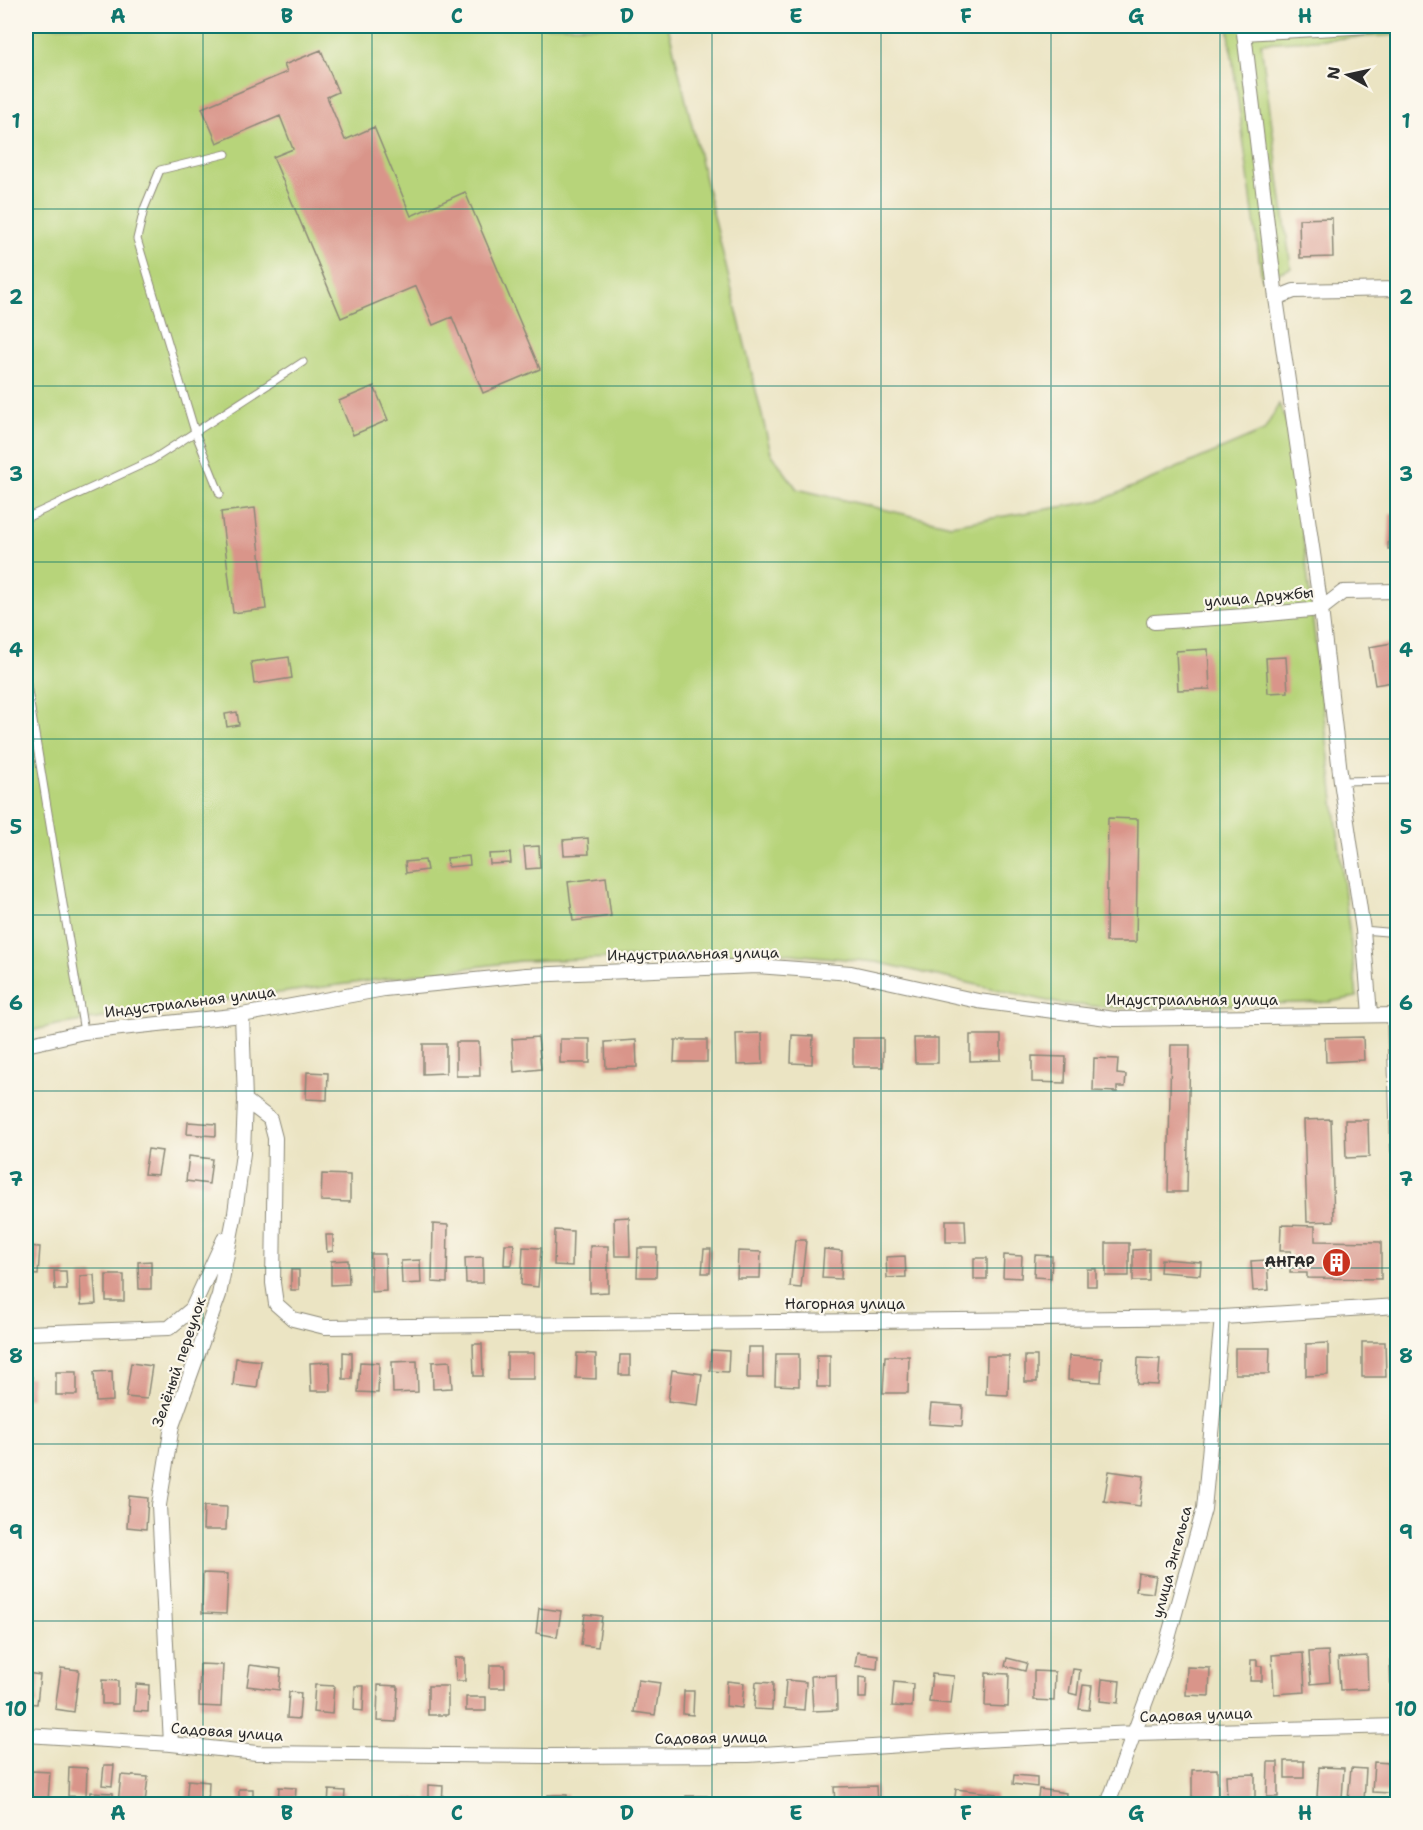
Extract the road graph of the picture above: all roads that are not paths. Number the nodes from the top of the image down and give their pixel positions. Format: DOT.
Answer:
graph roads {
  1 [pos="1370,26"];
  2 [pos="226,154"];
  3 [pos="1398,289"];
  4 [pos="1276,298"];
  5 [pos="303,362"];
  6 [pos="195,432"];
  7 [pos="220,494"];
  8 [pos="26,518"];
  9 [pos="1398,591"];
  10 [pos="1321,609"];
  11 [pos="1154,622"];
  12 [pos="26,679"];
  13 [pos="1398,781"];
  14 [pos="1341,782"];
  15 [pos="1363,930"];
  16 [pos="1398,933"];
  17 [pos="1370,1014"];
  18 [pos="1396,1015"];
  19 [pos="242,1016"];
  20 [pos="84,1032"];
  21 [pos="26,1045"];
  22 [pos="245,1100"];
  23 [pos="1398,1150"];
  24 [pos="235,1213"];
  25 [pos="1398,1306"];
  26 [pos="1222,1317"];
  27 [pos="26,1333"];
  28 [pos="1398,1726"];
  29 [pos="1135,1733"];
  30 [pos="26,1735"];
  31 [pos="171,1744"];
  32 [pos="1108,1804"];
  1 -- 4 [label="street"];
  2 -- 6 [label="lane"];
  3 -- 4 [label="street"];
  4 -- 10 [label="street"];
  5 -- 6 [label="lane"];
  6 -- 7 [label="lane"];
  6 -- 8 [label="lane"];
  9 -- 10 [label="street, улица Дружбы"];
  10 -- 11 [label="street, улица Дружбы"];
  10 -- 14 [label="street"];
  12 -- 20 [label="lane"];
  13 -- 14 [label="lane"];
  14 -- 15 [label="street"];
  15 -- 16 [label="lane"];
  15 -- 17 [label="street"];
  17 -- 18 [label="street, Индустриальная улица"];
  17 -- 19 [label="street, Индустриальная улица"];
  18 -- 23 [label="street"];
  19 -- 20 [label="street, Индустриальная улица"];
  19 -- 22 [label="street, Зелёный переулок"];
  20 -- 21 [label="street, Индустриальная улица"];
  22 -- 24 [label="street, Зелёный переулок"];
  22 -- 26 [label="street, Нагорная улица"];
  24 -- 27 [label="street"];
  24 -- 31 [label="street, Зелёный переулок"];
  25 -- 26 [label="street, Нагорная улица"];
  26 -- 29 [label="street, улица Энгельса"];
  28 -- 29 [label="street, Садовая улица"];
  29 -- 31 [label="street, Садовая улица"];
  29 -- 32 [label="street, улица Энгельса"];
  30 -- 31 [label="street, Садовая улица"];
}
